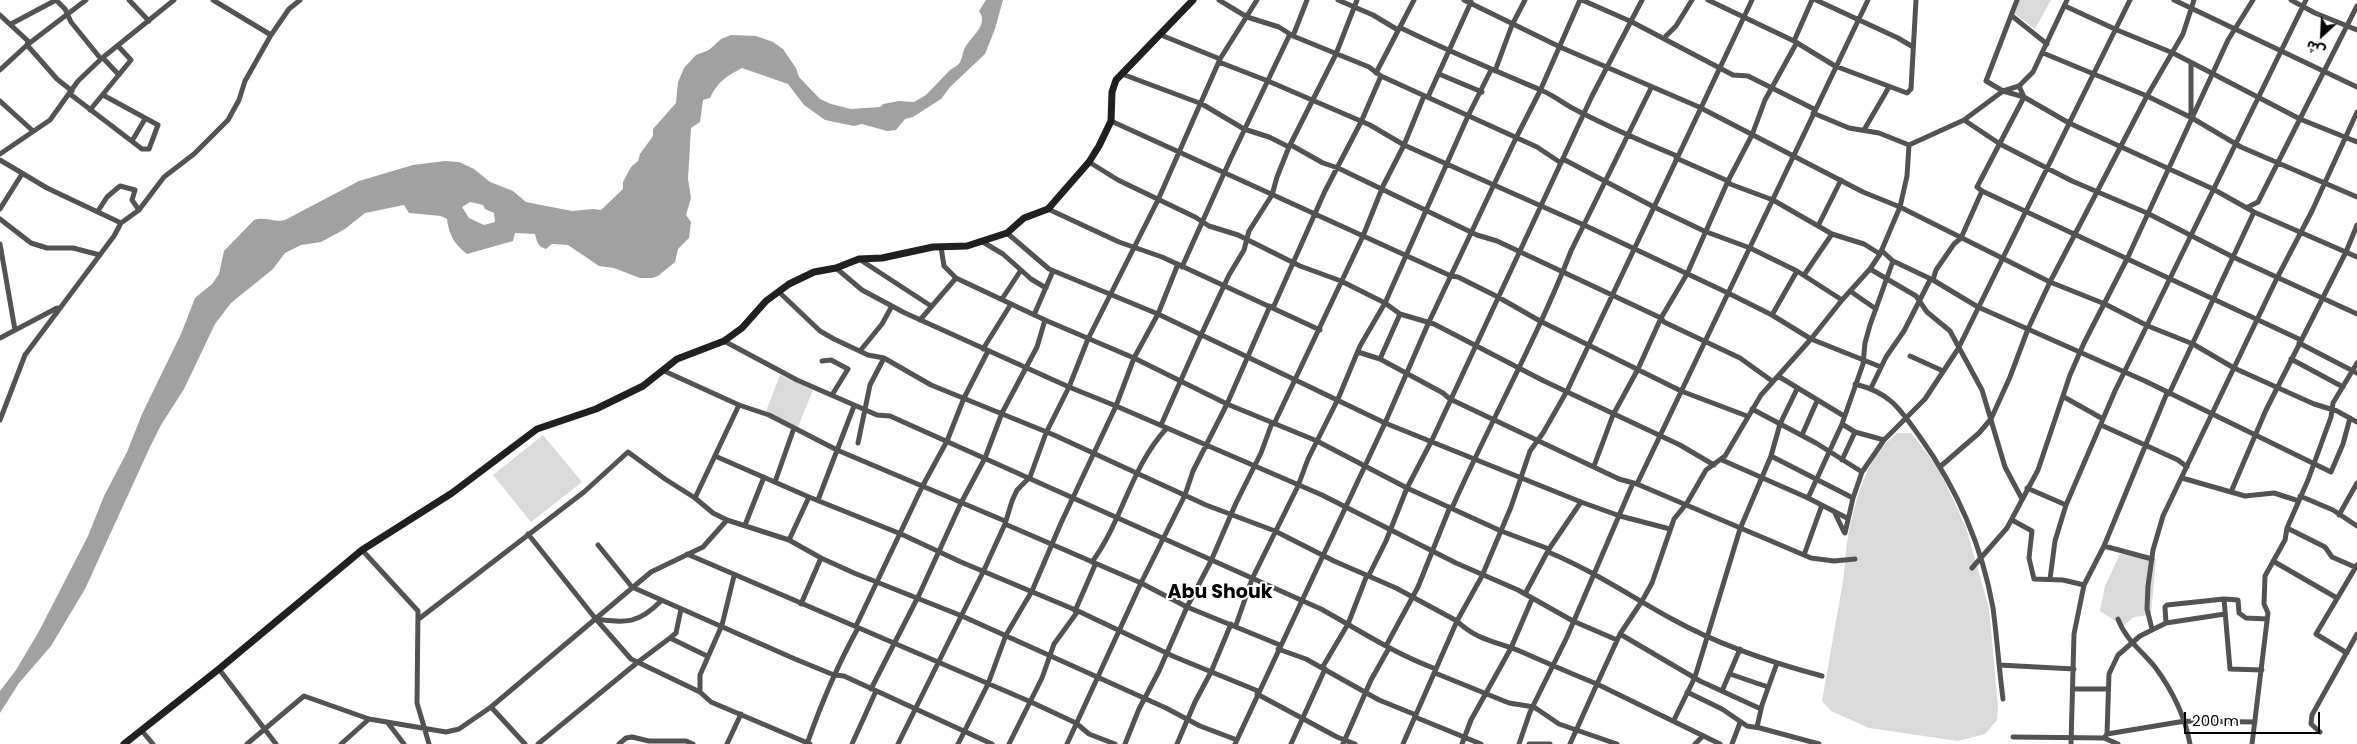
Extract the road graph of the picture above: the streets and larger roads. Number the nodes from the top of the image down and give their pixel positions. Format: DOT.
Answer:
graph roads {
  1 [pos="56,0"];
  2 [pos="86,0"];
  3 [pos="129,0"];
  4 [pos="174,0"];
  5 [pos="213,0"];
  6 [pos="300,0"];
  7 [pos="1193,0"];
  8 [pos="1219,0"];
  9 [pos="1257,0"];
  10 [pos="1307,0"];
  11 [pos="1338,0"];
  12 [pos="1357,0"];
  13 [pos="1414,0"];
  14 [pos="1464,0"];
  15 [pos="1525,0"];
  16 [pos="1581,0"];
  17 [pos="1642,0"];
  18 [pos="1692,0"];
  19 [pos="1708,0"];
  20 [pos="1752,0"];
  21 [pos="1812,0"];
  22 [pos="1816,0"];
  23 [pos="1868,0"];
  24 [pos="1916,0"];
  25 [pos="2017,0"];
  26 [pos="2130,0"];
  27 [pos="2174,0"];
  28 [pos="2194,0"];
  29 [pos="2253,0"];
  30 [pos="2291,0"];
  31 [pos="2306,0"];
  32 [pos="1471,1"];
  33 [pos="2066,3"];
  34 [pos="2303,6"];
  35 [pos="2357,6"];
  36 [pos="1354,7"];
  37 [pos="2191,8"];
  38 [pos="0,15"];
  39 [pos="68,15"];
  40 [pos="1743,16"];
  41 [pos="2012,16"];
  42 [pos="1246,17"];
  43 [pos="1857,18"];
  44 [pos="148,21"];
  45 [pos="1632,22"];
  46 [pos="11,24"];
  47 [pos="1512,25"];
  48 [pos="2348,25"];
  49 [pos="1399,29"];
  50 [pos="2117,30"];
  51 [pos="2235,30"];
  52 [pos="2357,30"];
  53 [pos="271,35"];
  54 [pos="1161,35"];
  55 [pos="1292,35"];
  56 [pos="1664,38"];
  57 [pos="1795,43"];
  58 [pos="26,44"];
  59 [pos="2047,44"];
  60 [pos="118,46"];
  61 [pos="1560,47"];
  62 [pos="1913,47"];
  63 [pos="2281,49"];
  64 [pos="1449,52"];
  65 [pos="2043,53"];
  66 [pos="2173,53"];
  67 [pos="1336,54"];
  68 [pos="102,59"];
  69 [pos="1220,61"];
  70 [pos="2191,64"];
  71 [pos="1836,66"];
  72 [pos="1719,67"];
  73 [pos="1608,68"];
  74 [pos="0,70"];
  75 [pos="1493,71"];
  76 [pos="2324,71"];
  77 [pos="1122,74"];
  78 [pos="1439,74"];
  79 [pos="2094,74"];
  80 [pos="2213,74"];
  81 [pos="1379,75"];
  82 [pos="119,76"];
  83 [pos="1268,81"];
  84 [pos="2019,86"];
  85 [pos="1889,87"];
  86 [pos="2357,87"];
  87 [pos="1651,88"];
  88 [pos="1772,88"];
  89 [pos="1540,91"];
  90 [pos="2003,91"];
  91 [pos="71,92"];
  92 [pos="1482,92"];
  93 [pos="103,95"];
  94 [pos="1426,96"];
  95 [pos="2147,96"];
  96 [pos="2258,96"];
  97 [pos="2024,97"];
  98 [pos="1312,100"];
  99 [pos="0,101"];
  100 [pos="1202,104"];
  101 [pos="1699,107"];
  102 [pos="90,110"];
  103 [pos="1813,111"];
  104 [pos="2357,112"];
  105 [pos="1584,114"];
  106 [pos="1468,116"];
  107 [pos="2192,118"];
  108 [pos="145,119"];
  109 [pos="2300,119"];
  110 [pos="1111,120"];
  111 [pos="1964,120"];
  112 [pos="1361,122"];
  113 [pos="2069,123"];
  114 [pos="1244,129"];
  115 [pos="1864,130"];
  116 [pos="33,131"];
  117 [pos="1752,134"];
  118 [pos="1628,136"];
  119 [pos="2346,137"];
  120 [pos="1516,138"];
  121 [pos="132,141"];
  122 [pos="2357,142"];
  123 [pos="2235,143"];
  124 [pos="2000,144"];
  125 [pos="1404,145"];
  126 [pos="1910,145"];
  127 [pos="1290,146"];
  128 [pos="2122,148"];
  129 [pos="1179,152"];
  130 [pos="0,154"];
  131 [pos="1794,156"];
  132 [pos="1676,157"];
  133 [pos="0,160"];
  134 [pos="1562,161"];
  135 [pos="1089,162"];
  136 [pos="2279,162"];
  137 [pos="1448,164"];
  138 [pos="1338,168"];
  139 [pos="2046,168"];
  140 [pos="2168,168"];
  141 [pos="1224,173"];
  142 [pos="22,174"];
  143 [pos="1841,180"];
  144 [pos="1605,181"];
  145 [pos="1728,181"];
  146 [pos="2325,183"];
  147 [pos="1494,185"];
  148 [pos="1382,189"];
  149 [pos="2213,189"];
  150 [pos="1982,191"];
  151 [pos="2096,193"];
  152 [pos="1272,195"];
  153 [pos="2357,197"];
  154 [pos="1158,200"];
  155 [pos="1773,200"];
  156 [pos="1542,206"];
  157 [pos="1654,207"];
  158 [pos="1900,207"];
  159 [pos="2248,207"];
  160 [pos="0,209"];
  161 [pos="1048,209"];
  162 [pos="139,210"];
  163 [pos="1427,210"];
  164 [pos="98,211"];
  165 [pos="2027,212"];
  166 [pos="2254,212"];
  167 [pos="2147,213"];
  168 [pos="1314,214"];
  169 [pos="0,219"];
  170 [pos="1201,222"];
  171 [pos="121,223"];
  172 [pos="2357,224"];
  173 [pos="1584,225"];
  174 [pos="1818,226"];
  175 [pos="1704,230"];
  176 [pos="1473,231"];
  177 [pos="2300,232"];
  178 [pos="1007,233"];
  179 [pos="1832,234"];
  180 [pos="2075,234"];
  181 [pos="1363,236"];
  182 [pos="2191,236"];
  183 [pos="1961,238"];
  184 [pos="981,241"];
  185 [pos="1247,242"];
  186 [pos="0,244"];
  187 [pos="941,246"];
  188 [pos="1133,246"];
  189 [pos="1750,248"];
  190 [pos="1634,249"];
  191 [pos="1881,252"];
  192 [pos="2346,252"];
  193 [pos="1520,253"];
  194 [pos="100,255"];
  195 [pos="1406,255"];
  196 [pos="2233,258"];
  197 [pos="2357,258"];
  198 [pos="859,259"];
  199 [pos="2003,259"];
  200 [pos="2127,259"];
  201 [pos="1293,261"];
  202 [pos="1893,261"];
  203 [pos="1180,265"];
  204 [pos="836,268"];
  205 [pos="1870,269"];
  206 [pos="1021,270"];
  207 [pos="1054,271"];
  208 [pos="1797,271"];
  209 [pos="1563,272"];
  210 [pos="1686,274"];
  211 [pos="1451,276"];
  212 [pos="1804,276"];
  213 [pos="956,278"];
  214 [pos="1887,278"];
  215 [pos="2277,278"];
  216 [pos="2171,279"];
  217 [pos="1931,280"];
  218 [pos="1341,281"];
  219 [pos="2050,282"];
  220 [pos="1224,286"];
  221 [pos="1046,288"];
  222 [pos="1850,291"];
  223 [pos="779,292"];
  224 [pos="1110,293"];
  225 [pos="1728,293"];
  226 [pos="1614,295"];
  227 [pos="1498,297"];
  228 [pos="2322,297"];
  229 [pos="1002,299"];
  230 [pos="1919,299"];
  231 [pos="2214,299"];
  232 [pos="1842,300"];
  233 [pos="1385,303"];
  234 [pos="1011,304"];
  235 [pos="2105,304"];
  236 [pos="59,306"];
  237 [pos="892,306"];
  238 [pos="931,306"];
  239 [pos="1271,307"];
  240 [pos="1978,307"];
  241 [pos="1876,309"];
  242 [pos="1158,314"];
  243 [pos="1400,314"];
  244 [pos="2357,314"];
  245 [pos="1034,315"];
  246 [pos="1772,315"];
  247 [pos="1661,318"];
  248 [pos="2257,318"];
  249 [pos="920,320"];
  250 [pos="1045,320"];
  251 [pos="1540,321"];
  252 [pos="1428,324"];
  253 [pos="2148,326"];
  254 [pos="2028,329"];
  255 [pos="15,330"];
  256 [pos="1320,330"];
  257 [pos="1201,334"];
  258 [pos="0,338"];
  259 [pos="1088,339"];
  260 [pos="1811,339"];
  261 [pos="1706,340"];
  262 [pos="724,341"];
  263 [pos="2300,341"];
  264 [pos="2193,344"];
  265 [pos="1588,345"];
  266 [pos="1476,346"];
  267 [pos="1958,349"];
  268 [pos="986,350"];
  269 [pos="860,351"];
  270 [pos="1358,352"];
  271 [pos="2080,352"];
  272 [pos="1910,356"];
  273 [pos="1248,357"];
  274 [pos="884,358"];
  275 [pos="1134,358"];
  276 [pos="1863,358"];
  277 [pos="1380,359"];
  278 [pos="2291,359"];
  279 [pos="822,361"];
  280 [pos="2357,363"];
  281 [pos="1026,366"];
  282 [pos="1881,367"];
  283 [pos="2234,368"];
  284 [pos="1519,369"];
  285 [pos="1638,369"];
  286 [pos="662,370"];
  287 [pos="1943,371"];
  288 [pos="2124,372"];
  289 [pos="2355,372"];
  290 [pos="1406,374"];
  291 [pos="1778,376"];
  292 [pos="1295,380"];
  293 [pos="1180,381"];
  294 [pos="1772,381"];
  295 [pos="1855,384"];
  296 [pos="1069,387"];
  297 [pos="2278,387"];
  298 [pos="2343,387"];
  299 [pos="1871,388"];
  300 [pos="1797,389"];
  301 [pos="1567,391"];
  302 [pos="1681,391"];
  303 [pos="2168,393"];
  304 [pos="832,395"];
  305 [pos="2064,397"];
  306 [pos="964,398"];
  307 [pos="1338,399"];
  308 [pos="1450,399"];
  309 [pos="1817,401"];
  310 [pos="1227,404"];
  311 [pos="739,405"];
  312 [pos="854,406"];
  313 [pos="1116,406"];
  314 [pos="1752,409"];
  315 [pos="865,410"];
  316 [pos="2331,411"];
  317 [pos="1002,413"];
  318 [pos="1613,415"];
  319 [pos="2212,415"];
  320 [pos="1747,416"];
  321 [pos="1844,416"];
  322 [pos="1906,418"];
  323 [pos="2350,418"];
  324 [pos="1492,419"];
  325 [pos="1991,419"];
  326 [pos="0,420"];
  327 [pos="1385,422"];
  328 [pos="2102,422"];
  329 [pos="2357,422"];
  330 [pos="1273,424"];
  331 [pos="1780,424"];
  332 [pos="1842,424"];
  333 [pos="1164,427"];
  334 [pos="794,428"];
  335 [pos="1855,432"];
  336 [pos="1046,433"];
  337 [pos="1660,435"];
  338 [pos="1802,435"];
  339 [pos="2254,435"];
  340 [pos="1538,439"];
  341 [pos="1432,440"];
  342 [pos="1884,440"];
  343 [pos="947,441"];
  344 [pos="1317,441"];
  345 [pos="858,442"];
  346 [pos="1206,446"];
  347 [pos="2145,446"];
  348 [pos="837,450"];
  349 [pos="1830,452"];
  350 [pos="1094,453"];
  351 [pos="715,456"];
  352 [pos="1771,456"];
  353 [pos="985,458"];
  354 [pos="1474,459"];
  355 [pos="1722,460"];
  356 [pos="1842,460"];
  357 [pos="1714,465"];
  358 [pos="2313,465"];
  359 [pos="1254,466"];
  360 [pos="1364,466"];
  361 [pos="1594,466"];
  362 [pos="1941,466"];
  363 [pos="2187,467"];
  364 [pos="1862,472"];
  365 [pos="1137,474"];
  366 [pos="764,477"];
  367 [pos="1030,477"];
  368 [pos="1521,477"];
  369 [pos="1762,477"];
  370 [pos="2182,478"];
  371 [pos="1816,480"];
  372 [pos="775,482"];
  373 [pos="2357,483"];
  374 [pos="1635,484"];
  375 [pos="1298,486"];
  376 [pos="922,487"];
  377 [pos="1407,488"];
  378 [pos="2027,488"];
  379 [pos="2231,492"];
  380 [pos="1185,495"];
  381 [pos="809,497"];
  382 [pos="695,498"];
  383 [pos="1808,498"];
  384 [pos="1853,498"];
  385 [pos="2300,498"];
  386 [pos="1072,499"];
  387 [pos="2022,499"];
  388 [pos="818,500"];
  389 [pos="1581,502"];
  390 [pos="961,503"];
  391 [pos="1822,505"];
  392 [pos="2066,505"];
  393 [pos="1344,506"];
  394 [pos="1686,506"];
  395 [pos="1451,507"];
  396 [pos="1834,511"];
  397 [pos="1231,515"];
  398 [pos="2339,515"];
  399 [pos="1620,516"];
  400 [pos="1117,518"];
  401 [pos="1847,518"];
  402 [pos="727,520"];
  403 [pos="2012,520"];
  404 [pos="1005,522"];
  405 [pos="745,525"];
  406 [pos="2357,526"];
  407 [pos="2287,528"];
  408 [pos="1670,529"];
  409 [pos="1740,529"];
  410 [pos="1391,530"];
  411 [pos="1275,531"];
  412 [pos="1501,531"];
  413 [pos="528,534"];
  414 [pos="901,534"];
  415 [pos="1164,539"];
  416 [pos="789,540"];
  417 [pos="1052,544"];
  418 [pos="598,545"];
  419 [pos="2104,546"];
  420 [pos="362,550"];
  421 [pos="1548,550"];
  422 [pos="940,551"];
  423 [pos="1432,552"];
  424 [pos="687,554"];
  425 [pos="1322,554"];
  426 [pos="1804,554"];
  427 [pos="820,558"];
  428 [pos="1855,559"];
  429 [pos="2152,559"];
  430 [pos="1980,560"];
  431 [pos="1211,561"];
  432 [pos="2274,561"];
  433 [pos="1094,563"];
  434 [pos="2357,567"];
  435 [pos="1972,568"];
  436 [pos="984,570"];
  437 [pos="1595,573"];
  438 [pos="1368,575"];
  439 [pos="734,576"];
  440 [pos="1482,576"];
  441 [pos="1252,579"];
  442 [pos="2050,580"];
  443 [pos="877,582"];
  444 [pos="1141,583"];
  445 [pos="2084,585"];
  446 [pos="632,587"];
  447 [pos="1032,591"];
  448 [pos="1526,594"];
  449 [pos="1412,597"];
  450 [pos="917,598"];
  451 [pos="2337,598"];
  452 [pos="1532,599"];
  453 [pos="2224,599"];
  454 [pos="1301,600"];
  455 [pos="661,601"];
  456 [pos="1642,601"];
  457 [pos="802,604"];
  458 [pos="1187,607"];
  459 [pos="681,609"];
  460 [pos="1077,611"];
  461 [pos="2226,614"];
  462 [pos="962,616"];
  463 [pos="420,618"];
  464 [pos="595,618"];
  465 [pos="2118,619"];
  466 [pos="2267,619"];
  467 [pos="1457,621"];
  468 [pos="1573,621"];
  469 [pos="2166,623"];
  470 [pos="1348,624"];
  471 [pos="722,625"];
  472 [pos="1233,625"];
  473 [pos="857,627"];
  474 [pos="2152,629"];
  475 [pos="1119,632"];
  476 [pos="1620,634"];
  477 [pos="2357,634"];
  478 [pos="1006,635"];
  479 [pos="1707,637"];
  480 [pos="670,638"];
  481 [pos="1617,640"];
  482 [pos="894,643"];
  483 [pos="2132,643"];
  484 [pos="1279,647"];
  485 [pos="1387,647"];
  486 [pos="1511,648"];
  487 [pos="1740,648"];
  488 [pos="1167,652"];
  489 [pos="2346,653"];
  490 [pos="707,656"];
  491 [pos="1050,656"];
  492 [pos="638,662"];
  493 [pos="1777,663"];
  494 [pos="940,664"];
  495 [pos="1999,665"];
  496 [pos="1552,666"];
  497 [pos="2074,668"];
  498 [pos="219,669"];
  499 [pos="1324,669"];
  500 [pos="2262,670"];
  501 [pos="1436,671"];
  502 [pos="1212,672"];
  503 [pos="1730,674"];
  504 [pos="834,675"];
  505 [pos="1822,676"];
  506 [pos="1695,677"];
  507 [pos="1098,678"];
  508 [pos="988,684"];
  509 [pos="1597,684"];
  510 [pos="1768,687"];
  511 [pos="2073,689"];
  512 [pos="2108,689"];
  513 [pos="874,690"];
  514 [pos="1722,691"];
  515 [pos="700,692"];
  516 [pos="1366,692"];
  517 [pos="1687,692"];
  518 [pos="1258,693"];
  519 [pos="1486,693"];
  520 [pos="1145,698"];
  521 [pos="2003,699"];
  522 [pos="1031,702"];
  523 [pos="491,707"];
  524 [pos="1534,708"];
  525 [pos="1761,709"];
  526 [pos="916,710"];
  527 [pos="741,714"];
  528 [pos="1416,716"];
  529 [pos="1303,718"];
  530 [pos="369,719"];
  531 [pos="1187,719"];
  532 [pos="1674,720"];
  533 [pos="2184,721"];
  534 [pos="2255,722"];
  535 [pos="388,723"];
  536 [pos="1076,723"];
  537 [pos="1740,723"];
  538 [pos="1756,727"];
  539 [pos="266,729"];
  540 [pos="424,729"];
  541 [pos="963,730"];
  542 [pos="1577,730"];
  543 [pos="142,731"];
  544 [pos="2320,732"];
  545 [pos="1703,736"];
  546 [pos="2106,736"];
  547 [pos="2013,738"];
  548 [pos="1463,741"];
  549 [pos="2071,741"];
  550 [pos="1237,742"];
  551 [pos="1344,742"];
  552 [pos="124,744"];
  553 [pos="153,744"];
  554 [pos="247,744"];
  555 [pos="276,744"];
  556 [pos="341,744"];
  557 [pos="404,744"];
  558 [pos="430,744"];
  559 [pos="525,744"];
  560 [pos="538,744"];
  561 [pos="619,744"];
  562 [pos="693,744"];
  563 [pos="726,744"];
  564 [pos="808,744"];
  565 [pos="852,744"];
  566 [pos="898,744"];
  567 [pos="958,744"];
  568 [pos="992,744"];
  569 [pos="1008,744"];
  570 [pos="1067,744"];
  571 [pos="1115,744"];
  572 [pos="1125,744"];
  573 [pos="1177,744"];
  574 [pos="1291,744"];
  575 [pos="1356,744"];
  576 [pos="1403,744"];
  577 [pos="1481,744"];
  578 [pos="1519,744"];
  579 [pos="1529,744"];
  580 [pos="1550,744"];
  581 [pos="1570,744"];
  582 [pos="1617,744"];
  583 [pos="1695,744"];
  584 [pos="1719,744"];
  585 [pos="1732,744"];
  586 [pos="1819,744"];
  587 [pos="2118,744"];
  588 [pos="2190,744"];
  589 [pos="2252,744"];
  1 -- 39 [label="street"];
  1 -- 46 [label="street"];
  2 -- 39 [label="street"];
  3 -- 44 [label="street"];
  4 -- 44 [label="street"];
  5 -- 53 [label="street"];
  6 -- 53 [label="street"];
  7 -- 54 [label="street"];
  8 -- 42 [label="street"];
  9 -- 42 [label="street"];
  10 -- 55 [label="street"];
  11 -- 36 [label="street"];
  12 -- 36 [label="street"];
  13 -- 49 [label="street"];
  14 -- 32 [label="street"];
  15 -- 47 [label="street"];
  16 -- 45 [label="street"];
  16 -- 61 [label="street"];
  17 -- 45 [label="street"];
  18 -- 56 [label="street"];
  19 -- 40 [label="street"];
  20 -- 40 [label="street"];
  21 -- 57 [label="street"];
  22 -- 43 [label="street"];
  23 -- 43 [label="street"];
  24 -- 62 [label="street"];
  25 -- 41 [label="street"];
  26 -- 50 [label="street"];
  27 -- 37 [label="street"];
  28 -- 37 [label="street"];
  29 -- 51 [label="street"];
  30 -- 34 [label="street"];
  31 -- 34 [label="street"];
  32 -- 47 [label="street"];
  32 -- 64 [label="street"];
  33 -- 50 [label="street"];
  33 -- 59 [label="street"];
  34 -- 48 [label="street"];
  34 -- 63 [label="street"];
  35 -- 48 [label="street"];
  36 -- 49 [label="street"];
  36 -- 67 [label="street"];
  37 -- 51 [label="street"];
  37 -- 66 [label="street"];
  38 -- 46 [label="street"];
  39 -- 58 [label="street"];
  39 -- 68 [label="street"];
  40 -- 57 [label="street"];
  40 -- 72 [label="street"];
  41 -- 59 [label="street"];
  41 -- 90 [label="street"];
  42 -- 55 [label="street"];
  42 -- 69 [label="street"];
  43 -- 62 [label="street"];
  43 -- 71 [label="street"];
  44 -- 60 [label="street"];
  45 -- 56 [label="street"];
  45 -- 73 [label="street"];
  46 -- 58 [label="street"];
  47 -- 61 [label="street"];
  47 -- 75 [label="street"];
  48 -- 52 [label="street"];
  48 -- 76 [label="street"];
  49 -- 64 [label="street"];
  49 -- 81 [label="street"];
  50 -- 66 [label="street"];
  50 -- 79 [label="street"];
  51 -- 63 [label="street"];
  51 -- 80 [label="street"];
  53 -- 162 [label="street"];
  54 -- 69 [label="street"];
  54 -- 77 [label="street"];
  55 -- 67 [label="street"];
  55 -- 83 [label="street"];
  56 -- 72 [label="street"];
  57 -- 71 [label="street"];
  57 -- 88 [label="street"];
  58 -- 74 [label="street"];
  58 -- 91 [label="street"];
  59 -- 65 [label="street"];
  60 -- 68 [label="street"];
  60 -- 82 [label="street"];
  61 -- 73 [label="street"];
  61 -- 89 [label="street"];
  62 -- 85 [label="street"];
  63 -- 76 [label="street"];
  63 -- 96 [label="street"];
  64 -- 75 [label="street"];
  64 -- 78 [label="street"];
  65 -- 79 [label="street"];
  65 -- 84 [label="street"];
  66 -- 70 [label="street"];
  66 -- 95 [label="street"];
  67 -- 81 [label="street"];
  67 -- 98 [label="street"];
  68 -- 82 [label="street"];
  68 -- 91 [label="street"];
  69 -- 83 [label="street"];
  69 -- 100 [label="street"];
  70 -- 80 [label="street"];
  70 -- 107 [label="street"];
  71 -- 85 [label="street"];
  71 -- 103 [label="street"];
  72 -- 88 [label="street"];
  72 -- 101 [label="street"];
  73 -- 87 [label="street"];
  73 -- 105 [label="street"];
  75 -- 89 [label="street"];
  75 -- 92 [label="street"];
  76 -- 86 [label="street"];
  76 -- 109 [label="street"];
  77 -- 100 [label="street"];
  77 -- 110 [label="street"];
  78 -- 92 [label="street"];
  78 -- 94 [label="street"];
  79 -- 95 [label="street"];
  79 -- 113 [label="street"];
  80 -- 96 [label="street"];
  80 -- 107 [label="street"];
  81 -- 94 [label="street"];
  81 -- 112 [label="street"];
  82 -- 93 [label="street"];
  83 -- 98 [label="street"];
  83 -- 114 [label="street"];
  84 -- 90 [label="street"];
  84 -- 97 [label="street"];
  85 -- 115 [label="street"];
  87 -- 101 [label="street"];
  87 -- 118 [label="street"];
  88 -- 103 [label="street"];
  88 -- 117 [label="street"];
  89 -- 105 [label="street"];
  89 -- 120 [label="street"];
  90 -- 97 [label="street"];
  90 -- 111 [label="street"];
  91 -- 102 [label="street"];
  91 -- 116 [label="street"];
  92 -- 106 [label="street"];
  93 -- 102 [label="street"];
  93 -- 108 [label="street"];
  94 -- 106 [label="street"];
  94 -- 125 [label="street"];
  95 -- 107 [label="street"];
  95 -- 128 [label="street"];
  96 -- 109 [label="street"];
  96 -- 123 [label="street"];
  97 -- 113 [label="street"];
  97 -- 124 [label="street"];
  98 -- 112 [label="street"];
  98 -- 127 [label="street"];
  99 -- 116 [label="street"];
  100 -- 114 [label="street"];
  100 -- 129 [label="street"];
  101 -- 117 [label="street"];
  101 -- 132 [label="street"];
  102 -- 121 [label="street"];
  103 -- 115 [label="street"];
  103 -- 131 [label="street"];
  104 -- 119 [label="street"];
  105 -- 118 [label="street"];
  105 -- 134 [label="street"];
  106 -- 120 [label="street"];
  106 -- 137 [label="street"];
  107 -- 123 [label="street"];
  107 -- 140 [label="street"];
  108 -- 121 [label="street"];
  108 -- 121 [label="street"];
  109 -- 119 [label="street"];
  109 -- 136 [label="street"];
  110 -- 129 [label="street"];
  110 -- 135 [label="street"];
  111 -- 124 [label="street"];
  111 -- 126 [label="street"];
  112 -- 125 [label="street"];
  112 -- 138 [label="street"];
  113 -- 128 [label="street"];
  113 -- 139 [label="street"];
  114 -- 127 [label="street"];
  114 -- 141 [label="street"];
  115 -- 126 [label="street"];
  116 -- 130 [label="street"];
  117 -- 131 [label="street"];
  117 -- 145 [label="street"];
  118 -- 132 [label="street"];
  118 -- 144 [label="street"];
  119 -- 122 [label="street"];
  119 -- 146 [label="street"];
  120 -- 134 [label="street"];
  120 -- 147 [label="street"];
  123 -- 136 [label="street"];
  123 -- 149 [label="street"];
  124 -- 139 [label="street"];
  124 -- 150 [label="street"];
  125 -- 137 [label="street"];
  125 -- 148 [label="street"];
  126 -- 158 [label="street"];
  127 -- 138 [label="street"];
  127 -- 152 [label="street"];
  128 -- 140 [label="street"];
  128 -- 151 [label="street"];
  129 -- 141 [label="street"];
  129 -- 154 [label="street"];
  131 -- 143 [label="street"];
  131 -- 155 [label="street"];
  132 -- 145 [label="street"];
  132 -- 157 [label="street"];
  133 -- 142 [label="street"];
  134 -- 144 [label="street"];
  134 -- 156 [label="street"];
  135 -- 154 [label="street"];
  135 -- 161 [label="street"];
  136 -- 146 [label="street"];
  136 -- 159 [label="street"];
  137 -- 147 [label="street"];
  137 -- 163 [label="street"];
  138 -- 148 [label="street"];
  138 -- 168 [label="street"];
  139 -- 151 [label="street"];
  139 -- 165 [label="street"];
  140 -- 149 [label="street"];
  140 -- 167 [label="street"];
  141 -- 152 [label="street"];
  141 -- 170 [label="street"];
  142 -- 160 [label="street"];
  142 -- 164 [label="street"];
  143 -- 158 [label="street"];
  143 -- 174 [label="street"];
  144 -- 157 [label="street"];
  144 -- 173 [label="street"];
  145 -- 155 [label="street"];
  145 -- 175 [label="street"];
  146 -- 153 [label="street"];
  146 -- 177 [label="street"];
  147 -- 156 [label="street"];
  147 -- 176 [label="street"];
  148 -- 163 [label="street"];
  148 -- 181 [label="street"];
  149 -- 159 [label="street"];
  149 -- 182 [label="street"];
  150 -- 165 [label="street"];
  150 -- 183 [label="street"];
  151 -- 167 [label="street"];
  151 -- 180 [label="street"];
  152 -- 168 [label="street"];
  152 -- 185 [label="street"];
  154 -- 170 [label="street"];
  154 -- 188 [label="street"];
  155 -- 174 [label="street"];
  155 -- 189 [label="street"];
  156 -- 173 [label="street"];
  156 -- 193 [label="street"];
  157 -- 175 [label="street"];
  157 -- 190 [label="street"];
  158 -- 183 [label="street"];
  158 -- 191 [label="street"];
  159 -- 166 [label="street"];
  161 -- 178 [label="street"];
  161 -- 188 [label="street"];
  162 -- 164 [label="street"];
  162 -- 171 [label="street"];
  163 -- 176 [label="street"];
  163 -- 195 [label="street"];
  164 -- 171 [label="street"];
  165 -- 180 [label="street"];
  165 -- 199 [label="street"];
  166 -- 177 [label="street"];
  166 -- 196 [label="street"];
  167 -- 182 [label="street"];
  167 -- 200 [label="street"];
  168 -- 181 [label="street"];
  168 -- 201 [label="street"];
  169 -- 194 [label="street"];
  170 -- 185 [label="street"];
  170 -- 203 [label="street"];
  171 -- 194 [label="street"];
  172 -- 192 [label="street"];
  173 -- 190 [label="street"];
  173 -- 209 [label="street"];
  174 -- 179 [label="street"];
  175 -- 189 [label="street"];
  175 -- 210 [label="street"];
  176 -- 193 [label="street"];
  176 -- 211 [label="street"];
  177 -- 192 [label="street"];
  177 -- 215 [label="street"];
  178 -- 184 [label="street"];
  178 -- 207 [label="street"];
  179 -- 191 [label="street"];
  179 -- 212 [label="street"];
  180 -- 200 [label="street"];
  180 -- 219 [label="street"];
  181 -- 195 [label="street"];
  181 -- 218 [label="street"];
  182 -- 196 [label="street"];
  182 -- 216 [label="street"];
  183 -- 199 [label="street"];
  183 -- 217 [label="street"];
  184 -- 187 [label="street"];
  184 -- 206 [label="street"];
  185 -- 201 [label="street"];
  185 -- 220 [label="street"];
  186 -- 255 [label="street"];
  187 -- 198 [label="street"];
  187 -- 213 [label="street"];
  188 -- 203 [label="street"];
  188 -- 224 [label="street"];
  189 -- 208 [label="street"];
  189 -- 225 [label="street"];
  190 -- 210 [label="street"];
  190 -- 226 [label="street"];
  191 -- 202 [label="street"];
  191 -- 205 [label="street"];
  192 -- 197 [label="street"];
  192 -- 228 [label="street"];
  193 -- 209 [label="street"];
  193 -- 227 [label="street"];
  194 -- 236 [label="street"];
  195 -- 211 [label="street"];
  195 -- 233 [label="street"];
  196 -- 215 [label="street"];
  196 -- 231 [label="street"];
  198 -- 204 [label="street"];
  198 -- 238 [label="street"];
  199 -- 219 [label="street"];
  199 -- 240 [label="street"];
  200 -- 216 [label="street"];
  200 -- 235 [label="street"];
  201 -- 218 [label="street"];
  201 -- 239 [label="street"];
  202 -- 214 [label="street"];
  202 -- 217 [label="street"];
  203 -- 220 [label="street"];
  203 -- 242 [label="street"];
  204 -- 223 [label="street"];
  204 -- 237 [label="street"];
  205 -- 214 [label="street"];
  205 -- 222 [label="street"];
  206 -- 221 [label="street"];
  206 -- 229 [label="street"];
  207 -- 221 [label="street"];
  207 -- 224 [label="street"];
  208 -- 212 [label="street"];
  208 -- 246 [label="street"];
  209 -- 226 [label="street"];
  209 -- 251 [label="street"];
  210 -- 225 [label="street"];
  210 -- 247 [label="street"];
  211 -- 227 [label="street"];
  211 -- 252 [label="street"];
  212 -- 232 [label="street"];
  213 -- 229 [label="street"];
  213 -- 238 [label="street"];
  214 -- 230 [label="street"];
  214 -- 241 [label="street"];
  215 -- 228 [label="street"];
  215 -- 248 [label="street"];
  216 -- 231 [label="street"];
  216 -- 253 [label="street"];
  217 -- 230 [label="street"];
  217 -- 240 [label="street"];
  218 -- 233 [label="street"];
  218 -- 256 [label="street"];
  219 -- 235 [label="street"];
  219 -- 254 [label="street"];
  220 -- 239 [label="street"];
  220 -- 257 [label="street"];
  221 -- 245 [label="street"];
  222 -- 232 [label="street"];
  222 -- 241 [label="street"];
  223 -- 262 [label="street"];
  223 -- 269 [label="street"];
  224 -- 242 [label="street"];
  224 -- 259 [label="street"];
  225 -- 246 [label="street"];
  225 -- 261 [label="street"];
  226 -- 247 [label="street"];
  226 -- 265 [label="street"];
  227 -- 251 [label="street"];
  227 -- 266 [label="street"];
  228 -- 244 [label="street"];
  228 -- 263 [label="street"];
  229 -- 234 [label="street"];
  230 -- 267 [label="street"];
  230 -- 282 [label="street"];
  231 -- 248 [label="street"];
  231 -- 264 [label="street"];
  232 -- 260 [label="street"];
  233 -- 243 [label="street"];
  233 -- 270 [label="street"];
  234 -- 245 [label="street"];
  234 -- 268 [label="street"];
  235 -- 253 [label="street"];
  235 -- 271 [label="street"];
  236 -- 255 [label="street"];
  236 -- 326 [label="street"];
  237 -- 249 [label="street"];
  237 -- 269 [label="street"];
  238 -- 249 [label="street"];
  239 -- 256 [label="street"];
  239 -- 273 [label="street"];
  240 -- 254 [label="street"];
  240 -- 267 [label="street"];
  241 -- 276 [label="street"];
  242 -- 257 [label="street"];
  242 -- 275 [label="street"];
  243 -- 252 [label="street"];
  243 -- 277 [label="street"];
  245 -- 250 [label="street"];
  246 -- 260 [label="street"];
  247 -- 261 [label="street"];
  247 -- 285 [label="street"];
  248 -- 263 [label="street"];
  248 -- 283 [label="street"];
  249 -- 268 [label="street"];
  250 -- 259 [label="street"];
  250 -- 281 [label="street"];
  251 -- 265 [label="street"];
  251 -- 284 [label="street"];
  252 -- 266 [label="street"];
  252 -- 290 [label="street"];
  253 -- 264 [label="street"];
  253 -- 288 [label="street"];
  254 -- 271 [label="street"];
  254 -- 325 [label="street"];
  255 -- 258 [label="street"];
  256 -- 292 [label="street"];
  257 -- 273 [label="street"];
  257 -- 293 [label="street"];
  259 -- 275 [label="street"];
  259 -- 296 [label="street"];
  260 -- 276 [label="street"];
  260 -- 291 [label="street"];
  261 -- 294 [label="street"];
  261 -- 302 [label="street"];
  262 -- 286 [label="street"];
  262 -- 304 [label="street"];
  263 -- 278 [label="street"];
  263 -- 289 [label="street"];
  264 -- 283 [label="street"];
  264 -- 303 [label="street"];
  265 -- 285 [label="street"];
  265 -- 301 [label="street"];
  266 -- 284 [label="street"];
  266 -- 308 [label="street"];
  267 -- 287 [label="street"];
  267 -- 325 [label="street"];
  268 -- 281 [label="street"];
  268 -- 306 [label="street"];
  269 -- 274 [label="street"];
  270 -- 277 [label="street"];
  270 -- 307 [label="street"];
  271 -- 288 [label="street"];
  271 -- 305 [label="street"];
  272 -- 287 [label="street"];
  273 -- 292 [label="street"];
  273 -- 310 [label="street"];
  274 -- 306 [label="street"];
  274 -- 315 [label="street"];
  275 -- 293 [label="street"];
  275 -- 313 [label="street"];
  276 -- 282 [label="street"];
  276 -- 295 [label="street"];
  277 -- 290 [label="street"];
  278 -- 297 [label="street"];
  278 -- 298 [label="street"];
  279 -- 304 [label="street"];
  280 -- 289 [label="street"];
  281 -- 296 [label="street"];
  281 -- 317 [label="street"];
  282 -- 299 [label="street"];
  283 -- 297 [label="street"];
  283 -- 319 [label="street"];
  284 -- 301 [label="street"];
  284 -- 324 [label="street"];
  285 -- 302 [label="street"];
  285 -- 318 [label="street"];
  286 -- 311 [label="street"];
  286 -- 420 [label="street"];
  287 -- 322 [label="street"];
  288 -- 303 [label="street"];
  288 -- 328 [label="street"];
  289 -- 298 [label="street"];
  290 -- 308 [label="street"];
  290 -- 327 [label="street"];
  291 -- 294 [label="street"];
  291 -- 300 [label="street"];
  292 -- 307 [label="street"];
  292 -- 330 [label="street"];
  293 -- 310 [label="street"];
  293 -- 333 [label="street"];
  294 -- 314 [label="street"];
  295 -- 299 [label="street"];
  295 -- 321 [label="street"];
  296 -- 313 [label="street"];
  296 -- 336 [label="street"];
  297 -- 316 [label="street"];
  297 -- 339 [label="street"];
  298 -- 316 [label="street"];
  299 -- 322 [label="street"];
  300 -- 309 [label="street"];
  300 -- 331 [label="street"];
  301 -- 318 [label="street"];
  301 -- 340 [label="street"];
  302 -- 320 [label="street"];
  302 -- 337 [label="street"];
  303 -- 319 [label="street"];
  303 -- 347 [label="street"];
  304 -- 312 [label="street"];
  305 -- 328 [label="street"];
  305 -- 378 [label="street"];
  306 -- 317 [label="street"];
  306 -- 343 [label="street"];
  307 -- 327 [label="street"];
  307 -- 344 [label="street"];
  308 -- 324 [label="street"];
  308 -- 341 [label="street"];
  309 -- 321 [label="street"];
  309 -- 338 [label="street"];
  310 -- 330 [label="street"];
  310 -- 346 [label="street"];
  311 -- 334 [label="street"];
  311 -- 351 [label="street"];
  312 -- 315 [label="street"];
  312 -- 348 [label="street"];
  313 -- 333 [label="street"];
  313 -- 350 [label="street"];
  314 -- 320 [label="street"];
  314 -- 331 [label="street"];
  315 -- 343 [label="street"];
  315 -- 345 [label="street"];
  316 -- 323 [label="street"];
  316 -- 358 [label="street"];
  317 -- 336 [label="street"];
  317 -- 353 [label="street"];
  318 -- 337 [label="street"];
  318 -- 361 [label="street"];
  319 -- 339 [label="street"];
  319 -- 363 [label="street"];
  320 -- 355 [label="street"];
  321 -- 332 [label="street"];
  322 -- 342 [label="street"];
  322 -- 362 [label="street"];
  323 -- 329 [label="street"];
  323 -- 358 [label="street"];
  324 -- 340 [label="street"];
  324 -- 354 [label="street"];
  325 -- 362 [label="street"];
  325 -- 387 [label="street"];
  327 -- 341 [label="street"];
  327 -- 360 [label="street"];
  328 -- 347 [label="street"];
  328 -- 392 [label="street"];
  330 -- 344 [label="street"];
  330 -- 359 [label="street"];
  331 -- 338 [label="street"];
  331 -- 352 [label="street"];
  332 -- 335 [label="street"];
  332 -- 349 [label="street"];
  333 -- 346 [label="street"];
  333 -- 365 [label="street"];
  334 -- 348 [label="street"];
  334 -- 372 [label="street"];
  335 -- 342 [label="street"];
  335 -- 356 [label="street"];
  336 -- 350 [label="street"];
  336 -- 367 [label="street"];
  337 -- 357 [label="street"];
  337 -- 374 [label="street"];
  338 -- 349 [label="street"];
  339 -- 358 [label="street"];
  339 -- 379 [label="street"];
  340 -- 361 [label="street"];
  340 -- 368 [label="street"];
  341 -- 354 [label="street"];
  341 -- 377 [label="street"];
  342 -- 364 [label="street"];
  343 -- 353 [label="street"];
  343 -- 376 [label="street"];
  344 -- 360 [label="street"];
  344 -- 375 [label="street"];
  346 -- 359 [label="street"];
  346 -- 380 [label="street"];
  347 -- 363 [label="street"];
  347 -- 419 [label="street"];
  348 -- 376 [label="street"];
  348 -- 388 [label="street"];
  349 -- 356 [label="street"];
  349 -- 371 [label="street"];
  350 -- 365 [label="street"];
  350 -- 386 [label="street"];
  351 -- 366 [label="street"];
  351 -- 382 [label="street"];
  352 -- 369 [label="street"];
  352 -- 371 [label="street"];
  353 -- 367 [label="street"];
  353 -- 390 [label="street"];
  354 -- 368 [label="street"];
  354 -- 395 [label="street"];
  355 -- 357 [label="street"];
  355 -- 369 [label="street"];
  356 -- 364 [label="street"];
  357 -- 394 [label="street"];
  358 -- 385 [label="street"];
  359 -- 375 [label="street"];
  359 -- 397 [label="street"];
  360 -- 377 [label="street"];
  360 -- 393 [label="street"];
  361 -- 374 [label="street"];
  362 -- 430 [label="street"];
  363 -- 370 [label="street"];
  364 -- 384 [label="street"];
  365 -- 380 [label="street"];
  365 -- 400 [label="street"];
  366 -- 372 [label="street"];
  366 -- 405 [label="street"];
  367 -- 386 [label="street"];
  367 -- 404 [label="street"];
  368 -- 389 [label="street"];
  368 -- 412 [label="street"];
  369 -- 383 [label="street"];
  369 -- 409 [label="street"];
  370 -- 379 [label="street"];
  370 -- 429 [label="street"];
  371 -- 383 [label="street"];
  371 -- 384 [label="street"];
  372 -- 381 [label="street"];
  373 -- 398 [label="street"];
  374 -- 394 [label="street"];
  374 -- 399 [label="street"];
  375 -- 393 [label="street"];
  375 -- 411 [label="street"];
  376 -- 390 [label="street"];
  376 -- 414 [label="street"];
  377 -- 395 [label="street"];
  377 -- 410 [label="street"];
  378 -- 387 [label="street"];
  378 -- 392 [label="street"];
  379 -- 385 [label="street"];
  380 -- 397 [label="street"];
  380 -- 415 [label="street"];
  381 -- 388 [label="street"];
  381 -- 416 [label="street"];
  382 -- 402 [label="street"];
  382 -- 413 [label="street"];
  383 -- 391 [label="street"];
  384 -- 401 [label="street"];
  385 -- 398 [label="street"];
  385 -- 407 [label="street"];
  386 -- 400 [label="street"];
  386 -- 417 [label="street"];
  387 -- 403 [label="street"];
  388 -- 414 [label="street"];
  389 -- 399 [label="street"];
  389 -- 421 [label="street"];
  390 -- 404 [label="street"];
  390 -- 422 [label="street"];
  391 -- 396 [label="street"];
  391 -- 426 [label="street"];
  392 -- 442 [label="street"];
  393 -- 410 [label="street"];
  393 -- 425 [label="street"];
  394 -- 408 [label="street"];
  394 -- 409 [label="street"];
  395 -- 412 [label="street"];
  395 -- 423 [label="street"];
  396 -- 401 [label="street"];
  396 -- 401 [label="street"];
  397 -- 411 [label="street"];
  397 -- 431 [label="street"];
  398 -- 406 [label="street"];
  399 -- 408 [label="street"];
  399 -- 437 [label="street"];
  400 -- 415 [label="street"];
  400 -- 433 [label="street"];
  402 -- 405 [label="street"];
  402 -- 424 [label="street"];
  403 -- 430 [label="street"];
  403 -- 442 [label="street"];
  404 -- 417 [label="street"];
  404 -- 436 [label="street"];
  405 -- 416 [label="street"];
  407 -- 432 [label="street"];
  407 -- 434 [label="street"];
  408 -- 456 [label="street"];
  409 -- 426 [label="street"];
  409 -- 479 [label="street"];
  410 -- 423 [label="street"];
  410 -- 438 [label="street"];
  411 -- 425 [label="street"];
  411 -- 441 [label="street"];
  412 -- 421 [label="street"];
  412 -- 440 [label="street"];
  413 -- 463 [label="street"];
  413 -- 464 [label="street"];
  414 -- 422 [label="street"];
  414 -- 443 [label="street"];
  415 -- 431 [label="street"];
  415 -- 444 [label="street"];
  416 -- 427 [label="street"];
  417 -- 433 [label="street"];
  417 -- 447 [label="street"];
  418 -- 446 [label="street"];
  419 -- 429 [label="street"];
  419 -- 445 [label="street"];
  420 -- 463 [label="street"];
  420 -- 498 [label="street"];
  421 -- 437 [label="street"];
  421 -- 448 [label="street"];
  422 -- 436 [label="street"];
  422 -- 450 [label="street"];
  423 -- 440 [label="street"];
  423 -- 449 [label="street"];
  424 -- 439 [label="street"];
  424 -- 446 [label="street"];
  425 -- 438 [label="street"];
  425 -- 454 [label="street"];
  426 -- 428 [label="street"];
  427 -- 443 [label="street"];
  427 -- 457 [label="street"];
  429 -- 474 [label="street"];
  430 -- 435 [label="street"];
  430 -- 495 [label="street"];
  431 -- 441 [label="street"];
  431 -- 458 [label="street"];
  432 -- 451 [label="street"];
  432 -- 466 [label="street"];
  433 -- 444 [label="street"];
  433 -- 460 [label="street"];
  434 -- 451 [label="street"];
  436 -- 447 [label="street"];
  436 -- 462 [label="street"];
  437 -- 456 [label="street"];
  437 -- 468 [label="street"];
  438 -- 449 [label="street"];
  438 -- 470 [label="street"];
  439 -- 457 [label="street"];
  439 -- 471 [label="street"];
  440 -- 448 [label="street"];
  440 -- 467 [label="street"];
  441 -- 454 [label="street"];
  441 -- 472 [label="street"];
  442 -- 445 [label="street"];
  443 -- 450 [label="street"];
  443 -- 473 [label="street"];
  444 -- 458 [label="street"];
  444 -- 475 [label="street"];
  445 -- 497 [label="street"];
  446 -- 455 [label="street"];
  446 -- 464 [label="street"];
  447 -- 460 [label="street"];
  447 -- 478 [label="street"];
  448 -- 452 [label="street"];
  449 -- 467 [label="street"];
  449 -- 485 [label="street"];
  450 -- 462 [label="street"];
  450 -- 482 [label="street"];
  451 -- 489 [label="street"];
  452 -- 468 [label="street"];
  452 -- 486 [label="street"];
  453 -- 461 [label="street"];
  453 -- 466 [label="street"];
  453 -- 469 [label="street"];
  454 -- 470 [label="street"];
  454 -- 484 [label="street"];
  455 -- 459 [label="street"];
  455 -- 464 [label="street"];
  456 -- 476 [label="street"];
  456 -- 479 [label="street"];
  457 -- 473 [label="street"];
  458 -- 472 [label="street"];
  458 -- 488 [label="street"];
  459 -- 471 [label="street"];
  459 -- 480 [label="street"];
  460 -- 475 [label="street"];
  460 -- 491 [label="street"];
  461 -- 469 [label="street"];
  461 -- 500 [label="street"];
  462 -- 478 [label="street"];
  462 -- 494 [label="street"];
  463 -- 540 [label="street"];
  464 -- 492 [label="street"];
  464 -- 523 [label="street"];
  465 -- 483 [label="street"];
  466 -- 500 [label="street"];
  467 -- 486 [label="street"];
  467 -- 501 [label="street"];
  468 -- 481 [label="street"];
  468 -- 496 [label="street"];
  469 -- 474 [label="street"];
  470 -- 485 [label="street"];
  470 -- 499 [label="street"];
  471 -- 490 [label="street"];
  471 -- 504 [label="street"];
  472 -- 484 [label="street"];
  472 -- 502 [label="street"];
  473 -- 482 [label="street"];
  473 -- 504 [label="street"];
  474 -- 483 [label="street"];
  475 -- 488 [label="street"];
  475 -- 507 [label="street"];
  476 -- 481 [label="street"];
  476 -- 506 [label="street"];
  477 -- 489 [label="street"];
  478 -- 491 [label="street"];
  478 -- 508 [label="street"];
  479 -- 487 [label="street"];
  479 -- 506 [label="street"];
  480 -- 490 [label="street"];
  480 -- 492 [label="street"];
  481 -- 509 [label="street"];
  482 -- 494 [label="street"];
  482 -- 513 [label="street"];
  483 -- 512 [label="street"];
  483 -- 533 [label="street"];
  484 -- 499 [label="street"];
  484 -- 518 [label="street"];
  485 -- 501 [label="street"];
  485 -- 516 [label="street"];
  486 -- 496 [label="street"];
  486 -- 519 [label="street"];
  487 -- 493 [label="street"];
  487 -- 503 [label="street"];
  488 -- 502 [label="street"];
  488 -- 520 [label="street"];
  489 -- 544 [label="street"];
  490 -- 515 [label="street"];
  491 -- 507 [label="street"];
  491 -- 522 [label="street"];
  492 -- 515 [label="street"];
  492 -- 560 [label="street"];
  493 -- 505 [label="street"];
  493 -- 510 [label="street"];
  494 -- 508 [label="street"];
  494 -- 526 [label="street"];
  495 -- 497 [label="street"];
  495 -- 521 [label="street"];
  496 -- 509 [label="street"];
  496 -- 524 [label="street"];
  497 -- 511 [label="street"];
  498 -- 539 [label="street"];
  498 -- 543 [label="street"];
  499 -- 516 [label="street"];
  499 -- 529 [label="street"];
  500 -- 534 [label="street"];
  501 -- 519 [label="street"];
  501 -- 528 [label="street"];
  502 -- 518 [label="street"];
  502 -- 531 [label="street"];
  503 -- 510 [label="street"];
  503 -- 514 [label="street"];
  504 -- 513 [label="street"];
  504 -- 564 [label="street"];
  506 -- 514 [label="street"];
  506 -- 517 [label="street"];
  507 -- 520 [label="street"];
  507 -- 536 [label="street"];
  508 -- 522 [label="street"];
  508 -- 541 [label="street"];
  509 -- 532 [label="street"];
  509 -- 542 [label="street"];
  510 -- 525 [label="street"];
  511 -- 512 [label="street"];
  511 -- 549 [label="street"];
  512 -- 546 [label="street"];
  513 -- 526 [label="street"];
  513 -- 565 [label="street"];
  514 -- 525 [label="street"];
  515 -- 527 [label="street"];
  516 -- 528 [label="street"];
  516 -- 551 [label="street"];
  517 -- 532 [label="street"];
  517 -- 537 [label="street"];
  518 -- 529 [label="street"];
  518 -- 550 [label="street"];
  519 -- 524 [label="street"];
  519 -- 548 [label="street"];
  520 -- 531 [label="street"];
  520 -- 572 [label="street"];
  522 -- 536 [label="street"];
  522 -- 569 [label="street"];
  523 -- 540 [label="street"];
  523 -- 559 [label="street"];
  524 -- 542 [label="street"];
  524 -- 578 [label="street"];
  525 -- 538 [label="street"];
  526 -- 541 [label="street"];
  526 -- 566 [label="street"];
  527 -- 563 [label="street"];
  527 -- 564 [label="street"];
  528 -- 548 [label="street"];
  528 -- 576 [label="street"];
  529 -- 551 [label="street"];
  529 -- 574 [label="street"];
  530 -- 535 [label="street"];
  530 -- 539 [label="street"];
  530 -- 556 [label="street"];
  531 -- 550 [label="street"];
  531 -- 573 [label="street"];
  532 -- 545 [label="street"];
  533 -- 534 [label="street"];
  533 -- 546 [label="street"];
  533 -- 588 [label="street"];
  534 -- 589 [label="street"];
  535 -- 540 [label="street"];
  535 -- 557 [label="street"];
  536 -- 570 [label="street"];
  536 -- 571 [label="street"];
  537 -- 538 [label="street"];
  537 -- 585 [label="street"];
  538 -- 586 [label="street"];
  539 -- 554 [label="street"];
  539 -- 555 [label="street"];
  540 -- 558 [label="street"];
  541 -- 567 [label="street"];
  541 -- 568 [label="street"];
  542 -- 581 [label="street"];
  542 -- 582 [label="street"];
  543 -- 552 [label="street"];
  543 -- 553 [label="street"];
  545 -- 583 [label="street"];
  545 -- 584 [label="street"];
  546 -- 549 [label="street"];
  546 -- 587 [label="street"];
  547 -- 549 [label="street"];
  548 -- 577 [label="street"];
  551 -- 575 [label="street"];
  561 -- 562 [label="street"];
  579 -- 580 [label="street"];
}
